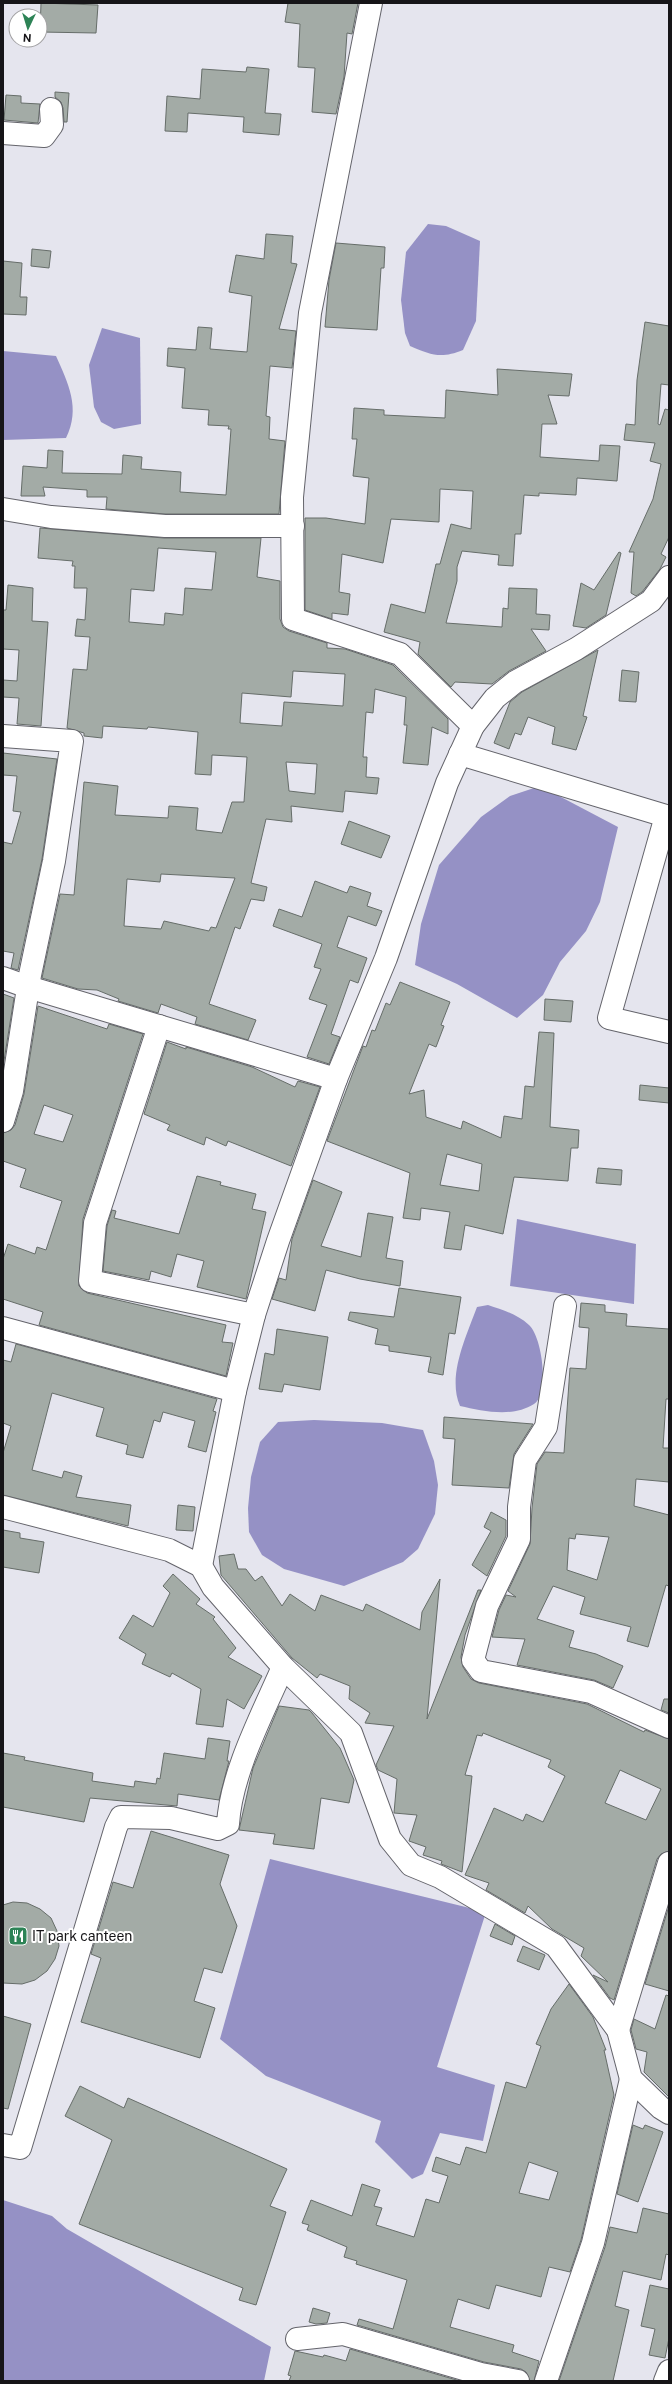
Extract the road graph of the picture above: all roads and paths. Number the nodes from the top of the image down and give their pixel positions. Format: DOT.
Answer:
graph roads {
  1 [pos="370,3"];
  2 [pos="51,109"];
  3 [pos="3,133"];
  4 [pos="3,509"];
  5 [pos="293,526"];
  6 [pos="669,577"];
  7 [pos="473,726"];
  8 [pos="3,736"];
  9 [pos="460,754"];
  10 [pos="3,978"];
  11 [pos="28,987"];
  12 [pos="159,1026"];
  13 [pos="669,1032"];
  14 [pos="336,1079"];
  15 [pos="3,1121"];
  16 [pos="565,1306"];
  17 [pos="254,1316"];
  18 [pos="3,1328"];
  19 [pos="235,1391"];
  20 [pos="3,1507"];
  21 [pos="201,1566"];
  22 [pos="284,1666"];
  23 [pos="669,1726"];
  24 [pos="669,1863"];
  25 [pos="618,2030"];
  26 [pos="631,2079"];
  27 [pos="669,2113"];
  28 [pos="3,2145"];
  29 [pos="297,2339"];
  30 [pos="669,2371"];
  31 [pos="518,2381"];
  32 [pos="546,2381"];
  33 [pos="665,2381"];
  1 -- 5 [label="street"];
  2 -- 3 [label="street"];
  4 -- 5 [label="street"];
  5 -- 7 [label="street"];
  6 -- 7 [label="street"];
  7 -- 9 [label="street"];
  8 -- 11 [label="street"];
  9 -- 13 [label="street"];
  9 -- 14 [label="street"];
  10 -- 11 [label="street"];
  11 -- 12 [label="street"];
  11 -- 15 [label="street"];
  12 -- 14 [label="street"];
  12 -- 17 [label="street"];
  14 -- 17 [label="street"];
  16 -- 23 [label="street"];
  17 -- 19 [label="street"];
  18 -- 19 [label="street"];
  19 -- 21 [label="street"];
  20 -- 21 [label="street"];
  21 -- 22 [label="street"];
  22 -- 25 [label="street"];
  22 -- 28 [label="street"];
  24 -- 25 [label="street"];
  25 -- 26 [label="street"];
  26 -- 27 [label="street"];
  26 -- 32 [label="street"];
  29 -- 31 [label="street"];
  30 -- 33 [label="street"];
}
